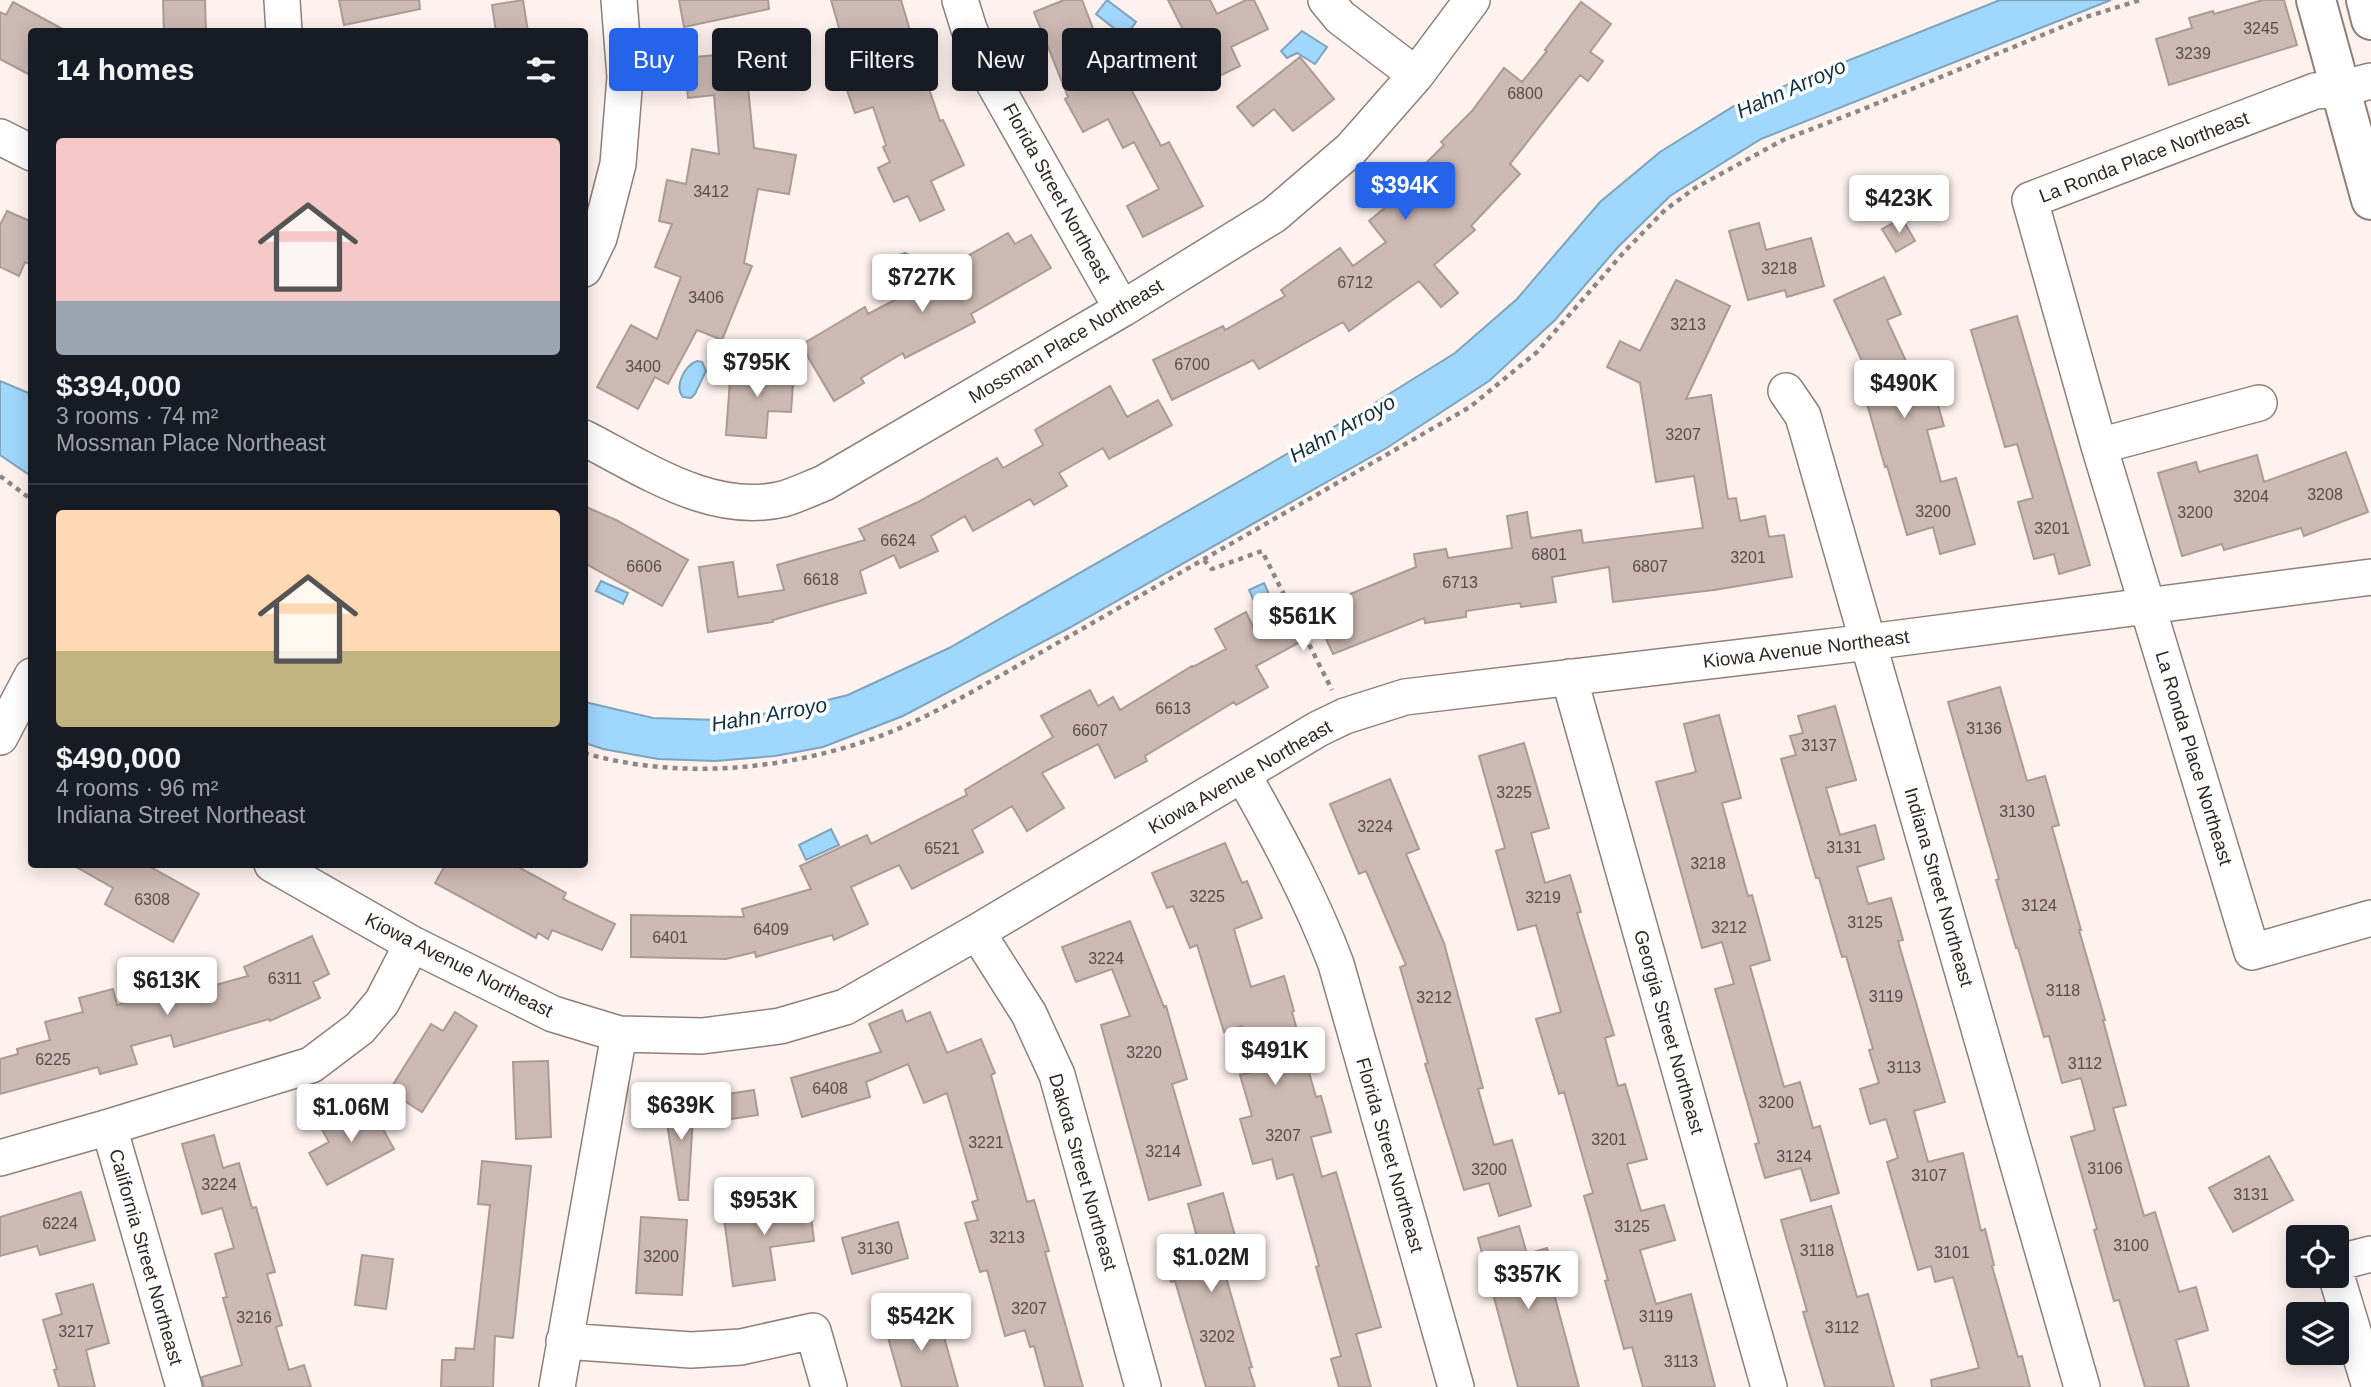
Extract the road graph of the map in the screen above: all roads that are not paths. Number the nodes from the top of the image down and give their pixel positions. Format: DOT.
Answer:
graph roads {
  1 [pos="282,0"];
  2 [pos="619,0"];
  3 [pos="960,0"];
  4 [pos="1326,0"];
  5 [pos="1472,0"];
  6 [pos="2316,0"];
  7 [pos="2366,0"];
  8 [pos="2371,20"];
  9 [pos="284,28"];
  10 [pos="1416,75"];
  11 [pos="2356,85"];
  12 [pos="0,137"];
  13 [pos="28,151"];
  14 [pos="2371,200"];
  15 [pos="588,261"];
  16 [pos="1122,309"];
  17 [pos="1786,391"];
  18 [pos="2259,403"];
  19 [pos="588,440"];
  20 [pos="2099,446"];
  21 [pos="2371,577"];
  22 [pos="2148,605"];
  23 [pos="1869,642"];
  24 [pos="1569,677"];
  25 [pos="28,685"];
  26 [pos="11,723"];
  27 [pos="1243,775"];
  28 [pos="279,868"];
  29 [pos="2371,918"];
  30 [pos="977,932"];
  31 [pos="412,944"];
  32 [pos="619,1034"];
  33 [pos="109,1127"];
  34 [pos="0,1158"];
  35 [pos="2371,1254"];
  36 [pos="2349,1260"];
  37 [pos="2340,1288"];
  38 [pos="564,1340"];
  39 [pos="184,1387"];
  40 [pos="557,1387"];
  41 [pos="829,1387"];
  42 [pos="1143,1387"];
  43 [pos="1456,1387"];
  44 [pos="1769,1387"];
  45 [pos="2082,1387"];
  46 [pos="2370,1387"];
  1 -- 9 [label="street"];
  2 -- 15 [label="street"];
  3 -- 16 [label="street, Florida Street Northeast"];
  4 -- 10 [label="street"];
  5 -- 10 [label="street, Mossman Place Northeast"];
  6 -- 11 [label="main road"];
  7 -- 8 [label="main road"];
  10 -- 16 [label="street, Mossman Place Northeast"];
  11 -- 14 [label="main road"];
  11 -- 20 [label="street, La Ronda Place Northeast"];
  12 -- 13 [label="street"];
  16 -- 19 [label="street, Mossman Place Northeast"];
  17 -- 23 [label="street, Indiana Street Northeast"];
  18 -- 20 [label="street"];
  20 -- 22 [label="street, La Ronda Place Northeast"];
  21 -- 22 [label="street, Kiowa Avenue Northeast"];
  22 -- 23 [label="street, Kiowa Avenue Northeast"];
  22 -- 29 [label="street, La Ronda Place Northeast"];
  23 -- 24 [label="street, Kiowa Avenue Northeast"];
  23 -- 45 [label="street, Indiana Street Northeast"];
  24 -- 27 [label="street, Kiowa Avenue Northeast"];
  24 -- 44 [label="street, Georgia Street Northeast"];
  25 -- 26 [label="street"];
  27 -- 30 [label="street, Kiowa Avenue Northeast"];
  27 -- 43 [label="street, Florida Street Northeast"];
  28 -- 31 [label="street, Kiowa Avenue Northeast"];
  30 -- 32 [label="street, Kiowa Avenue Northeast"];
  30 -- 42 [label="street, Dakota Street Northeast"];
  31 -- 32 [label="street, Kiowa Avenue Northeast"];
  31 -- 33 [label="street"];
  32 -- 38 [label="street"];
  33 -- 34 [label="street"];
  33 -- 39 [label="street, California Street Northeast"];
  35 -- 36 [label="street"];
  37 -- 46 [label="street"];
  38 -- 40 [label="street"];
  38 -- 41 [label="street"];
}
